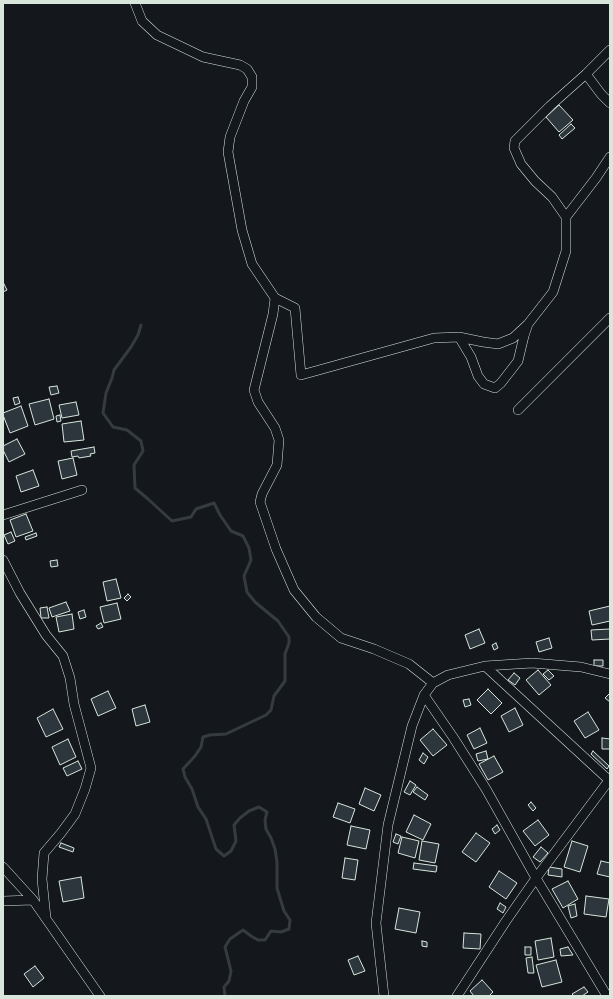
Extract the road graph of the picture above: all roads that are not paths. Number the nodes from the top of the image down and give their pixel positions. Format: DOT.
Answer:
graph roads {
  1 [pos="134,3"];
  2 [pos="610,50"];
  3 [pos="586,74"];
  4 [pos="610,103"];
  5 [pos="610,157"];
  6 [pos="566,217"];
  7 [pos="275,298"];
  8 [pos="610,318"];
  9 [pos="528,324"];
  10 [pos="459,337"];
  11 [pos="518,410"];
  12 [pos="82,490"];
  13 [pos="3,515"];
  14 [pos="3,560"];
  15 [pos="485,666"];
  16 [pos="610,674"];
  17 [pos="433,683"];
  18 [pos="424,695"];
  19 [pos="610,780"];
  20 [pos="3,867"];
  21 [pos="536,878"];
  22 [pos="33,900"];
  23 [pos="3,901"];
  24 [pos="46,918"];
  25 [pos="100,996"];
  26 [pos="384,996"];
  27 [pos="457,996"];
  28 [pos="607,996"];
  1 -- 7 [label="street"];
  2 -- 3 [label="street"];
  3 -- 4 [label="street"];
  3 -- 6 [label="street"];
  5 -- 6 [label="street"];
  6 -- 9 [label="street"];
  7 -- 10 [label="street"];
  7 -- 17 [label="street"];
  8 -- 11 [label="street"];
  9 -- 10 [label="street"];
  9 -- 10 [label="street"];
  12 -- 13 [label="street"];
  14 -- 24 [label="street"];
  15 -- 16 [label="street"];
  15 -- 17 [label="street"];
  15 -- 19 [label="street"];
  17 -- 18 [label="street"];
  18 -- 21 [label="street"];
  18 -- 26 [label="street"];
  19 -- 21 [label="street"];
  20 -- 22 [label="street"];
  21 -- 27 [label="street"];
  21 -- 28 [label="street"];
  22 -- 23 [label="street"];
  22 -- 24 [label="street"];
  24 -- 25 [label="street"];
}
